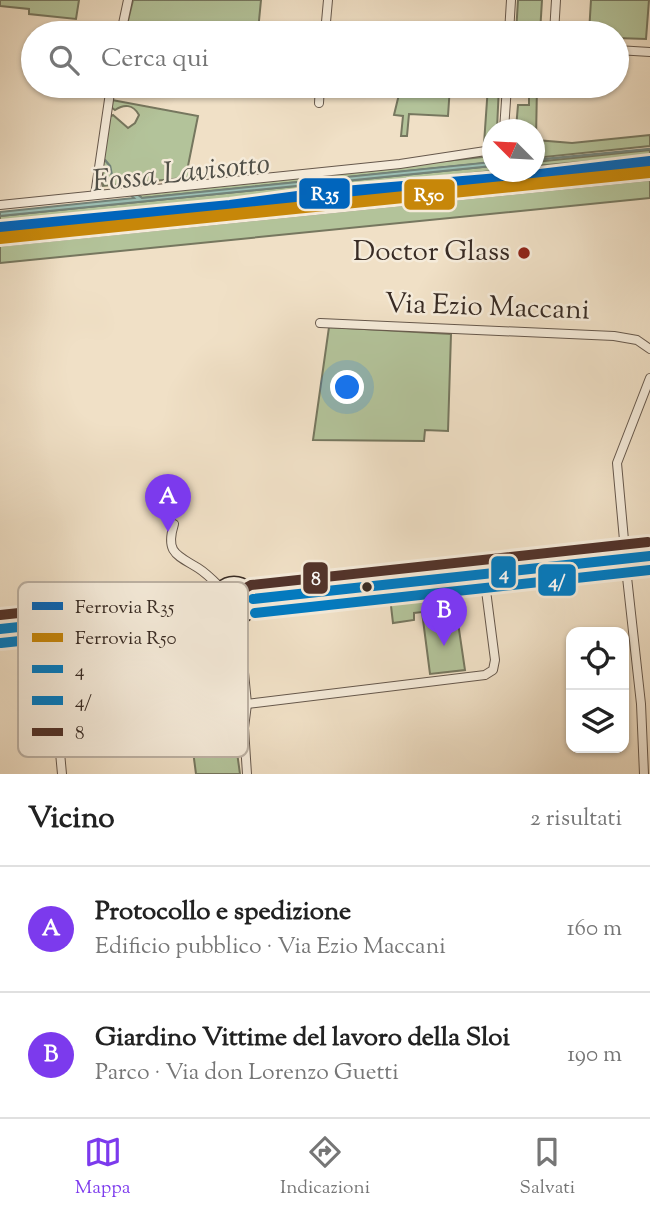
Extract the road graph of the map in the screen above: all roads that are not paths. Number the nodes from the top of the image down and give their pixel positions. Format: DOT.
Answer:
graph roads {
  1 [pos="128,0"];
  2 [pos="328,0"];
  3 [pos="510,0"];
  4 [pos="556,0"];
  5 [pos="124,21"];
  6 [pos="326,21"];
  7 [pos="509,21"];
  8 [pos="555,21"];
  9 [pos="629,51"];
  10 [pos="650,52"];
  11 [pos="109,98"];
  12 [pos="319,98"];
  13 [pos="505,98"];
  14 [pos="319,103"];
  15 [pos="504,119"];
  16 [pos="482,151"];
  17 [pos="95,195"];
  18 [pos="0,205"];
  19 [pos="320,323"];
  20 [pos="650,349"];
  21 [pos="650,377"];
  22 [pos="174,524"];
  23 [pos="625,555"];
  24 [pos="650,556"];
  25 [pos="484,575"];
  26 [pos="215,582"];
  27 [pos="248,588"];
  28 [pos="253,599"];
  29 [pos="248,615"];
  30 [pos="18,627"];
  31 [pos="0,629"];
  32 [pos="248,705"];
  33 [pos="644,774"];
  1 -- 5 [label="street"];
  2 -- 6 [label="street"];
  3 -- 7 [label="street"];
  4 -- 8 [label="street"];
  9 -- 10 [label="street"];
  11 -- 17 [label="street"];
  12 -- 14 [label="street"];
  13 -- 15 [label="street"];
  16 -- 17 [label="street"];
  17 -- 18 [label="street"];
  19 -- 20 [label="street, Via Ezio Maccani"];
  21 -- 23 [label="street"];
  22 -- 26 [label="street"];
  23 -- 24 [label="street"];
  23 -- 25 [label="street"];
  23 -- 33 [label="street"];
  25 -- 28 [label="street"];
  25 -- 32 [label="street"];
  27 -- 28 [label="street"];
  28 -- 29 [label="street"];
  30 -- 31 [label="street"];
}
